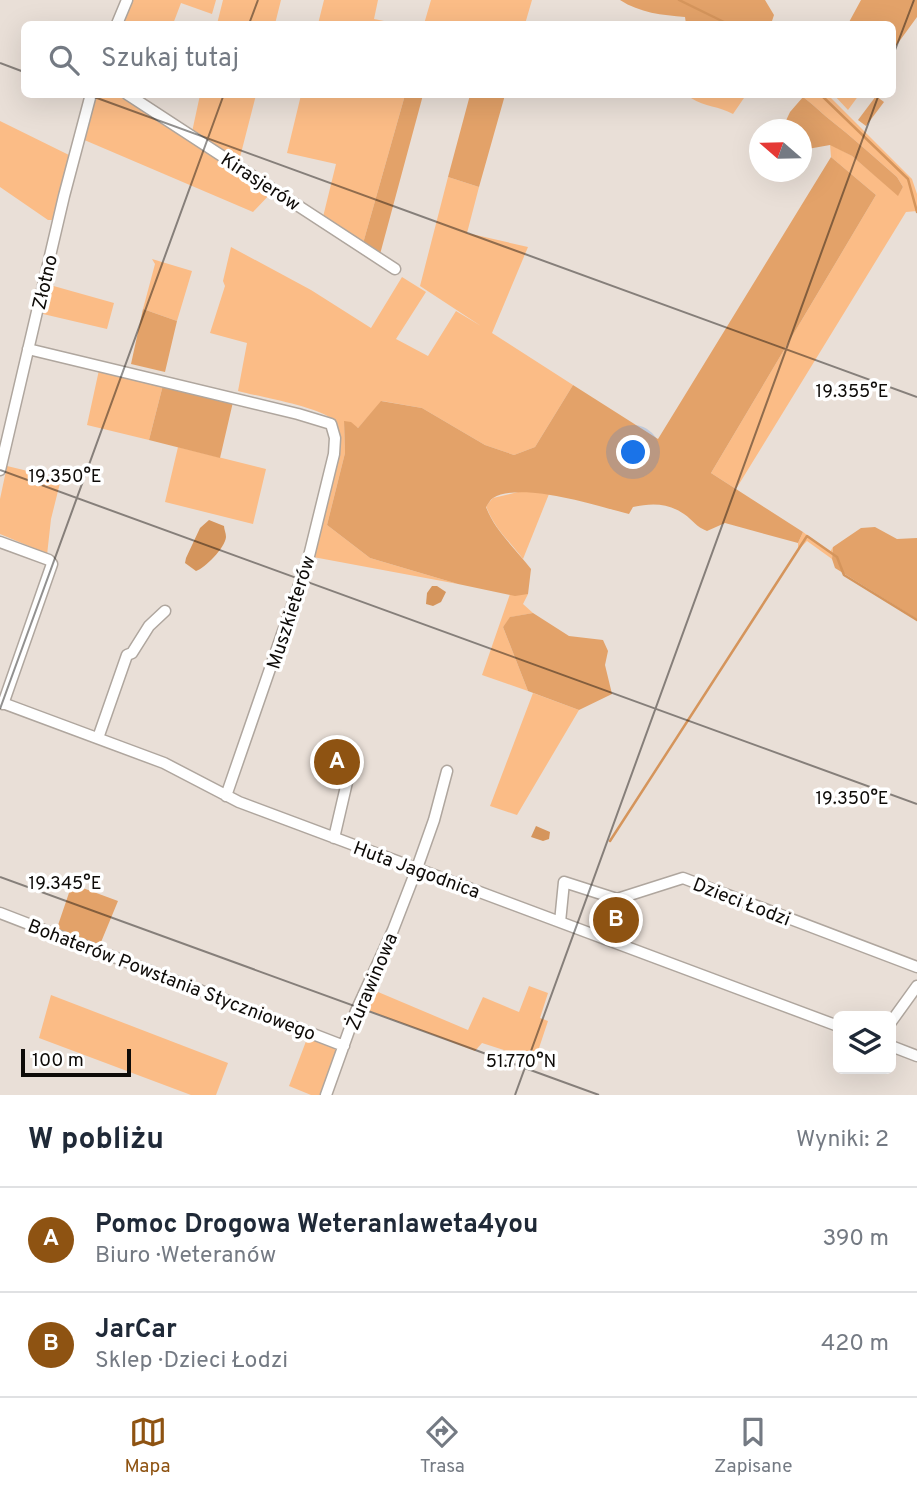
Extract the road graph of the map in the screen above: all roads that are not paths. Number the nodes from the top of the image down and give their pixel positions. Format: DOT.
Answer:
graph roads {
  1 [pos="127,0"];
  2 [pos="118,21"];
  3 [pos="90,98"];
  4 [pos="133,98"];
  5 [pos="395,269"];
  6 [pos="28,349"];
  7 [pos="0,470"];
  8 [pos="0,542"];
  9 [pos="165,611"];
  10 [pos="2,703"];
  11 [pos="98,738"];
  12 [pos="354,752"];
  13 [pos="447,771"];
  14 [pos="226,796"];
  15 [pos="334,838"];
  16 [pos="417,868"];
  17 [pos="0,913"];
  18 [pos="560,922"];
  19 [pos="917,967"];
  20 [pos="917,986"];
  21 [pos="896,1015"];
  22 [pos="833,1024"];
  23 [pos="344,1046"];
  24 [pos="896,1048"];
  25 [pos="917,1056"];
  26 [pos="326,1095"];
  1 -- 2 [label="street"];
  3 -- 6 [label="street, Złotno"];
  4 -- 5 [label="street, Kirasjerów"];
  6 -- 7 [label="street, Złotno"];
  6 -- 14 [label="street, Muszkieterów"];
  8 -- 10 [label="street"];
  9 -- 11 [label="street"];
  10 -- 11 [label="street, Huta Jagodnica"];
  11 -- 14 [label="street, Huta Jagodnica"];
  12 -- 15 [label="street"];
  13 -- 16 [label="street, Żurawinowa"];
  14 -- 15 [label="street, Huta Jagodnica"];
  15 -- 16 [label="street, Huta Jagodnica"];
  16 -- 18 [label="street, Huta Jagodnica"];
  16 -- 23 [label="street, Żurawinowa"];
  17 -- 23 [label="street, Bohaterów Powstania Styczniowego"];
  18 -- 19 [label="street, Dzieci Łodzi"];
  18 -- 22 [label="street, Huta Jagodnica"];
  20 -- 21 [label="street"];
  23 -- 26 [label="street, Żurawinowa"];
  24 -- 25 [label="street"];
}
